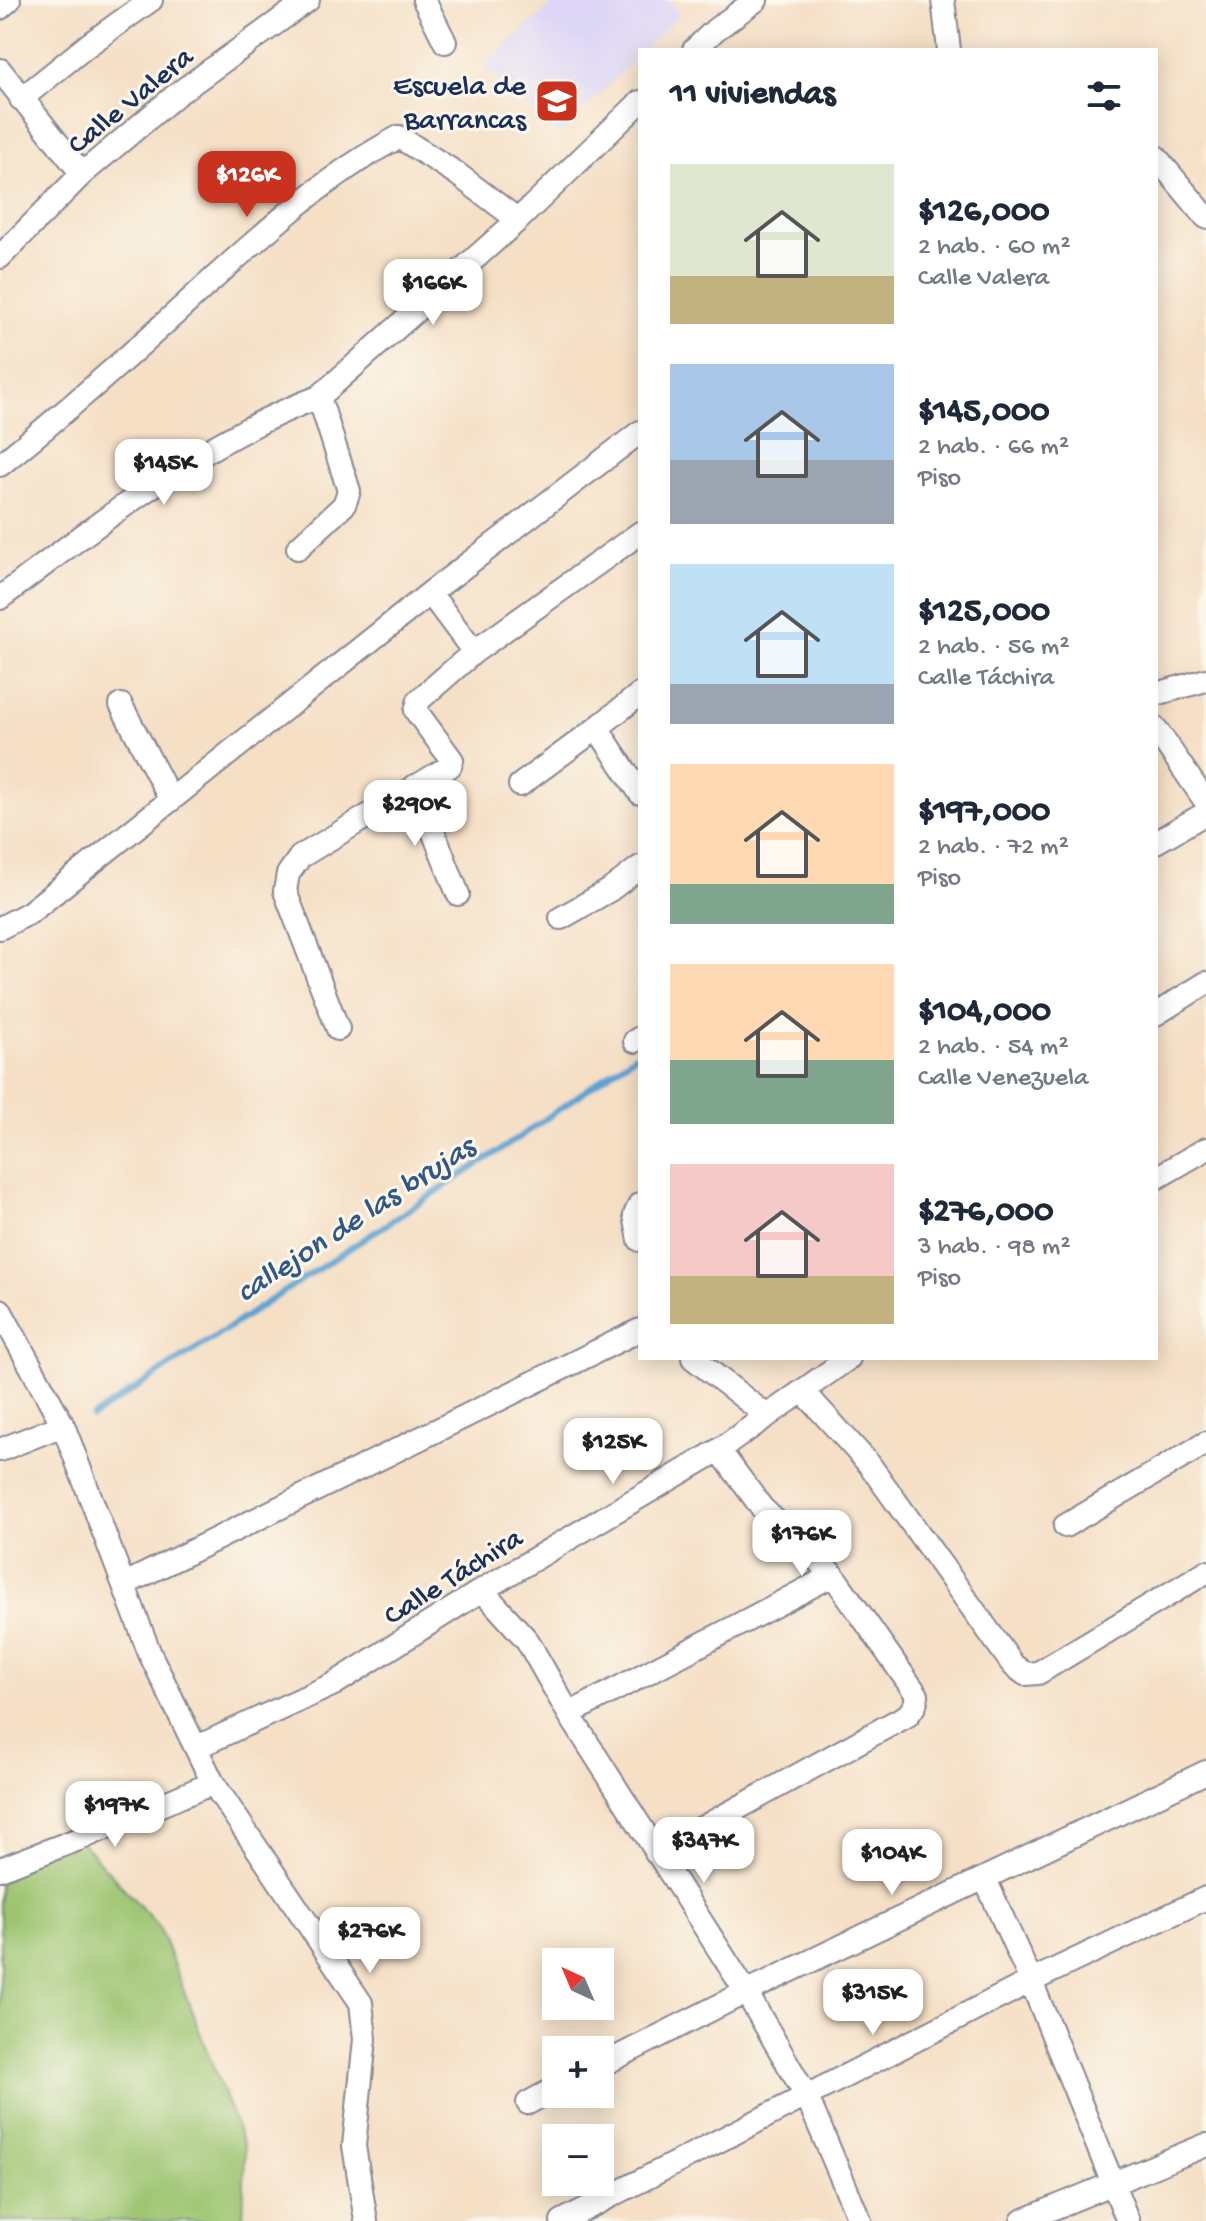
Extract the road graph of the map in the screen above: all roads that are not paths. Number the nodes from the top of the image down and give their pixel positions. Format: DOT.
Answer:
graph roads {
  1 [pos="9,0"];
  2 [pos="151,0"];
  3 [pos="308,0"];
  4 [pos="424,0"];
  5 [pos="756,0"];
  6 [pos="943,0"];
  7 [pos="0,8"];
  8 [pos="445,42"];
  9 [pos="696,48"];
  10 [pos="949,48"];
  11 [pos="0,70"];
  12 [pos="21,99"];
  13 [pos="638,104"];
  14 [pos="1158,159"];
  15 [pos="82,174"];
  16 [pos="1206,217"];
  17 [pos="518,220"];
  18 [pos="0,257"];
  19 [pos="319,397"];
  20 [pos="638,434"];
  21 [pos="0,465"];
  22 [pos="638,534"];
  23 [pos="298,548"];
  24 [pos="430,593"];
  25 [pos="0,598"];
  26 [pos="474,652"];
  27 [pos="1206,680"];
  28 [pos="1158,693"];
  29 [pos="638,696"];
  30 [pos="121,705"];
  31 [pos="597,728"];
  32 [pos="1158,732"];
  33 [pos="520,785"];
  34 [pos="415,786"];
  35 [pos="638,790"];
  36 [pos="171,800"];
  37 [pos="1206,802"];
  38 [pos="1206,813"];
  39 [pos="1158,841"];
  40 [pos="638,869"];
  41 [pos="458,894"];
  42 [pos="561,918"];
  43 [pos="0,928"];
  44 [pos="1206,983"];
  45 [pos="1158,1013"];
  46 [pos="338,1029"];
  47 [pos="1206,1149"];
  48 [pos="1158,1177"];
  49 [pos="638,1208"];
  50 [pos="638,1230"];
  51 [pos="0,1310"];
  52 [pos="638,1331"];
  53 [pos="696,1360"];
  54 [pos="846,1360"];
  55 [pos="803,1391"];
  56 [pos="766,1415"];
  57 [pos="63,1425"];
  58 [pos="1206,1443"];
  59 [pos="0,1450"];
  60 [pos="719,1450"];
  61 [pos="1065,1526"];
  62 [pos="1206,1572"];
  63 [pos="833,1575"];
  64 [pos="125,1584"];
  65 [pos="482,1590"];
  66 [pos="569,1714"];
  67 [pos="197,1747"];
  68 [pos="1206,1772"];
  69 [pos="213,1783"];
  70 [pos="656,1853"];
  71 [pos="0,1869"];
  72 [pos="985,1879"];
  73 [pos="1206,1898"];
  74 [pos="1031,1981"];
  75 [pos="746,1992"];
  76 [pos="614,2059"];
  77 [pos="542,2096"];
  78 [pos="807,2097"];
  79 [pos="528,2103"];
  80 [pos="1206,2145"];
  81 [pos="1114,2182"];
  82 [pos="606,2199"];
  83 [pos="366,2221"];
  84 [pos="562,2221"];
  85 [pos="614,2221"];
  86 [pos="860,2221"];
  87 [pos="1022,2221"];
  88 [pos="1128,2221"];
  1 -- 7 [label="street"];
  2 -- 12 [label="street"];
  3 -- 15 [label="street, Calle Valera"];
  4 -- 8 [label="street"];
  5 -- 9 [label="street"];
  6 -- 10 [label="street"];
  11 -- 12 [label="street"];
  12 -- 15 [label="street"];
  13 -- 17 [label="street"];
  14 -- 16 [label="street"];
  15 -- 18 [label="street, Calle Valera"];
  17 -- 19 [label="street"];
  17 -- 21 [label="street"];
  19 -- 23 [label="street"];
  19 -- 25 [label="street"];
  20 -- 24 [label="street"];
  22 -- 26 [label="street"];
  24 -- 26 [label="street"];
  24 -- 36 [label="street"];
  26 -- 34 [label="street"];
  27 -- 28 [label="street"];
  29 -- 31 [label="street"];
  30 -- 36 [label="street"];
  31 -- 33 [label="street"];
  31 -- 35 [label="street"];
  32 -- 37 [label="street"];
  34 -- 41 [label="street"];
  34 -- 46 [label="street"];
  36 -- 43 [label="street"];
  38 -- 39 [label="street"];
  40 -- 42 [label="street"];
  44 -- 45 [label="street"];
  47 -- 48 [label="street"];
  49 -- 50 [label="street"];
  51 -- 57 [label="street"];
  52 -- 64 [label="street"];
  53 -- 56 [label="street"];
  54 -- 55 [label="street, Calle Táchira"];
  55 -- 56 [label="street, Calle Táchira"];
  55 -- 62 [label="street"];
  56 -- 60 [label="street, Calle Táchira"];
  57 -- 59 [label="street"];
  57 -- 64 [label="street"];
  58 -- 61 [label="street"];
  60 -- 63 [label="street"];
  60 -- 65 [label="street, Calle Táchira"];
  63 -- 66 [label="street"];
  63 -- 70 [label="street"];
  64 -- 67 [label="street"];
  65 -- 66 [label="street"];
  65 -- 67 [label="street, Calle Táchira"];
  66 -- 70 [label="street"];
  67 -- 69 [label="street"];
  68 -- 72 [label="street"];
  69 -- 71 [label="street"];
  69 -- 83 [label="street"];
  70 -- 75 [label="street"];
  72 -- 74 [label="street"];
  72 -- 75 [label="street"];
  73 -- 74 [label="street"];
  74 -- 78 [label="street"];
  74 -- 81 [label="street"];
  75 -- 76 [label="street"];
  75 -- 78 [label="street"];
  77 -- 79 [label="street"];
  78 -- 82 [label="street"];
  78 -- 86 [label="street"];
  80 -- 81 [label="street"];
  81 -- 87 [label="street"];
  81 -- 88 [label="street"];
  82 -- 84 [label="street"];
  82 -- 85 [label="street"];
}
